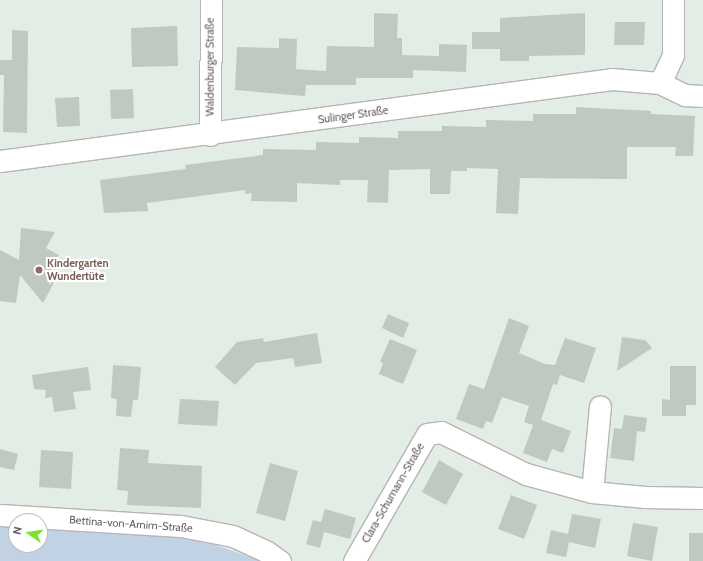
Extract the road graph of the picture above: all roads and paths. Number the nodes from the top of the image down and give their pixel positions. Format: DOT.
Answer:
graph roads {
  1 [pos="210,0"];
  2 [pos="673,0"];
  3 [pos="660,83"];
  4 [pos="703,96"];
  5 [pos="210,134"];
  6 [pos="0,161"];
  7 [pos="600,406"];
  8 [pos="592,492"];
  9 [pos="703,498"];
  10 [pos="0,515"];
  11 [pos="280,561"];
  12 [pos="354,561"];
  1 -- 5 [label="street, Waldenburger Straße"];
  2 -- 3 [label="street"];
  3 -- 4 [label="street, Sulinger Straße"];
  3 -- 5 [label="street, Sulinger Straße"];
  5 -- 6 [label="street, Sulinger Straße"];
  7 -- 8 [label="street"];
  8 -- 9 [label="street, Clara-Schumann-Straße"];
  8 -- 12 [label="street, Clara-Schumann-Straße"];
  10 -- 11 [label="street, Bettina-von-Arnim-Straße"];
}
